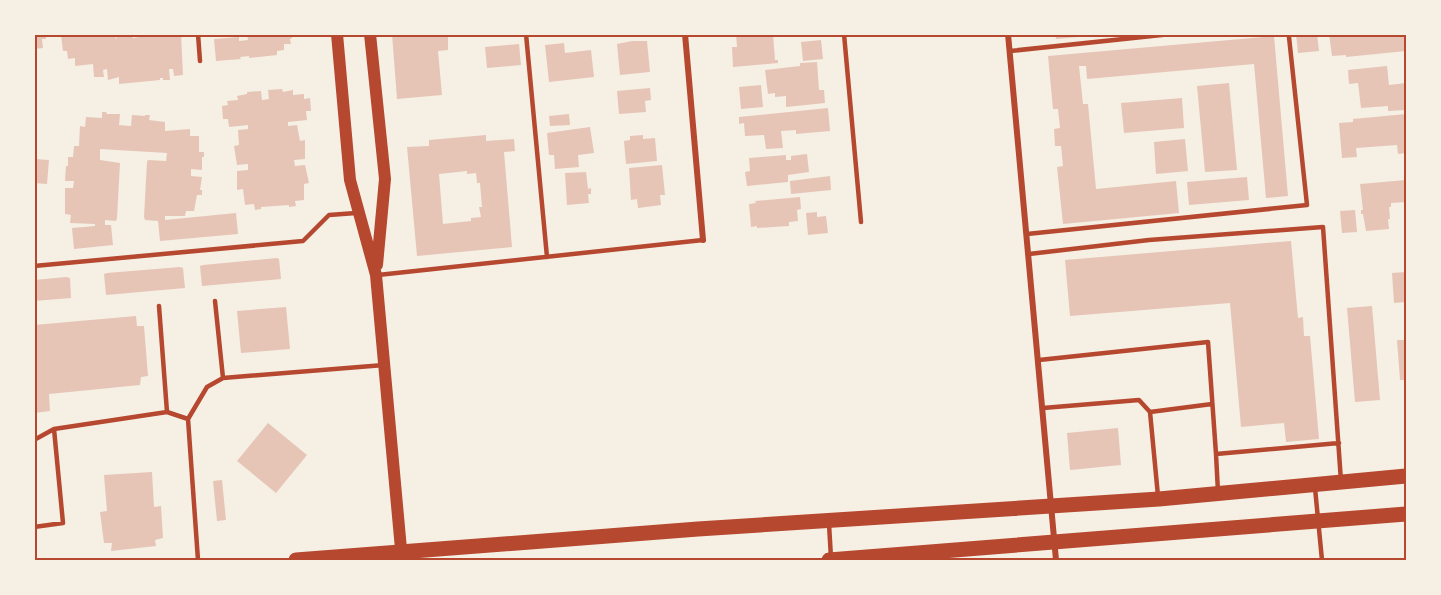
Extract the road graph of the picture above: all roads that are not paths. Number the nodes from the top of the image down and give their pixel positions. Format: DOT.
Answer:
graph roads {
  1 [pos="198,34"];
  2 [pos="338,34"];
  3 [pos="370,34"];
  4 [pos="526,34"];
  5 [pos="685,34"];
  6 [pos="844,34"];
  7 [pos="1008,34"];
  8 [pos="1171,34"];
  9 [pos="1289,37"];
  10 [pos="1010,51"];
  11 [pos="200,61"];
  12 [pos="359,213"];
  13 [pos="861,222"];
  14 [pos="1027,234"];
  15 [pos="703,240"];
  16 [pos="1029,254"];
  17 [pos="547,257"];
  18 [pos="34,266"];
  19 [pos="376,275"];
  20 [pos="215,301"];
  21 [pos="159,306"];
  22 [pos="1038,360"];
  23 [pos="384,366"];
  24 [pos="223,378"];
  25 [pos="1212,404"];
  26 [pos="1043,408"];
  27 [pos="167,412"];
  28 [pos="1150,412"];
  29 [pos="188,419"];
  30 [pos="54,429"];
  31 [pos="34,440"];
  32 [pos="1339,443"];
  33 [pos="1216,454"];
  34 [pos="1407,476"];
  35 [pos="1341,482"];
  36 [pos="1315,485"];
  37 [pos="1218,494"];
  38 [pos="1159,499"];
  39 [pos="1051,507"];
  40 [pos="1407,514"];
  41 [pos="828,521"];
  42 [pos="1318,522"];
  43 [pos="34,527"];
  44 [pos="1054,543"];
  45 [pos="401,556"];
  46 [pos="830,560"];
  47 [pos="198,561"];
  48 [pos="296,561"];
  49 [pos="1056,561"];
  50 [pos="1322,561"];
  1 -- 11 [label="lane"];
  2 -- 12 [label="main road"];
  3 -- 19 [label="main road"];
  4 -- 17 [label="lane"];
  5 -- 15 [label="street"];
  6 -- 13 [label="lane"];
  7 -- 10 [label="street"];
  8 -- 10 [label="lane"];
  9 -- 14 [label="lane"];
  10 -- 14 [label="street"];
  12 -- 18 [label="lane"];
  12 -- 19 [label="main road"];
  14 -- 16 [label="street"];
  15 -- 17 [label="lane"];
  16 -- 22 [label="street"];
  16 -- 32 [label="lane"];
  17 -- 19 [label="lane"];
  19 -- 23 [label="main road"];
  20 -- 24 [label="lane"];
  21 -- 27 [label="lane"];
  22 -- 25 [label="lane"];
  22 -- 26 [label="street"];
  23 -- 24 [label="lane"];
  23 -- 45 [label="main road"];
  24 -- 29 [label="lane"];
  25 -- 28 [label="lane"];
  25 -- 33 [label="lane"];
  26 -- 28 [label="lane"];
  26 -- 39 [label="street"];
  27 -- 29 [label="lane"];
  27 -- 30 [label="lane"];
  28 -- 38 [label="lane"];
  29 -- 47 [label="lane"];
  30 -- 31 [label="lane"];
  30 -- 43 [label="lane"];
  32 -- 33 [label="lane"];
  32 -- 35 [label="lane"];
  33 -- 37 [label="lane"];
  34 -- 35 [label="main road"];
  35 -- 36 [label="main road"];
  36 -- 37 [label="main road"];
  36 -- 42 [label="lane"];
  37 -- 38 [label="main road"];
  38 -- 39 [label="main road"];
  39 -- 41 [label="main road"];
  39 -- 44 [label="street"];
  40 -- 42 [label="main road"];
  41 -- 45 [label="main road"];
  41 -- 46 [label="lane"];
  42 -- 44 [label="main road"];
  42 -- 50 [label="lane"];
  44 -- 46 [label="main road"];
  44 -- 49 [label="street"];
  45 -- 48 [label="main road"];
}
